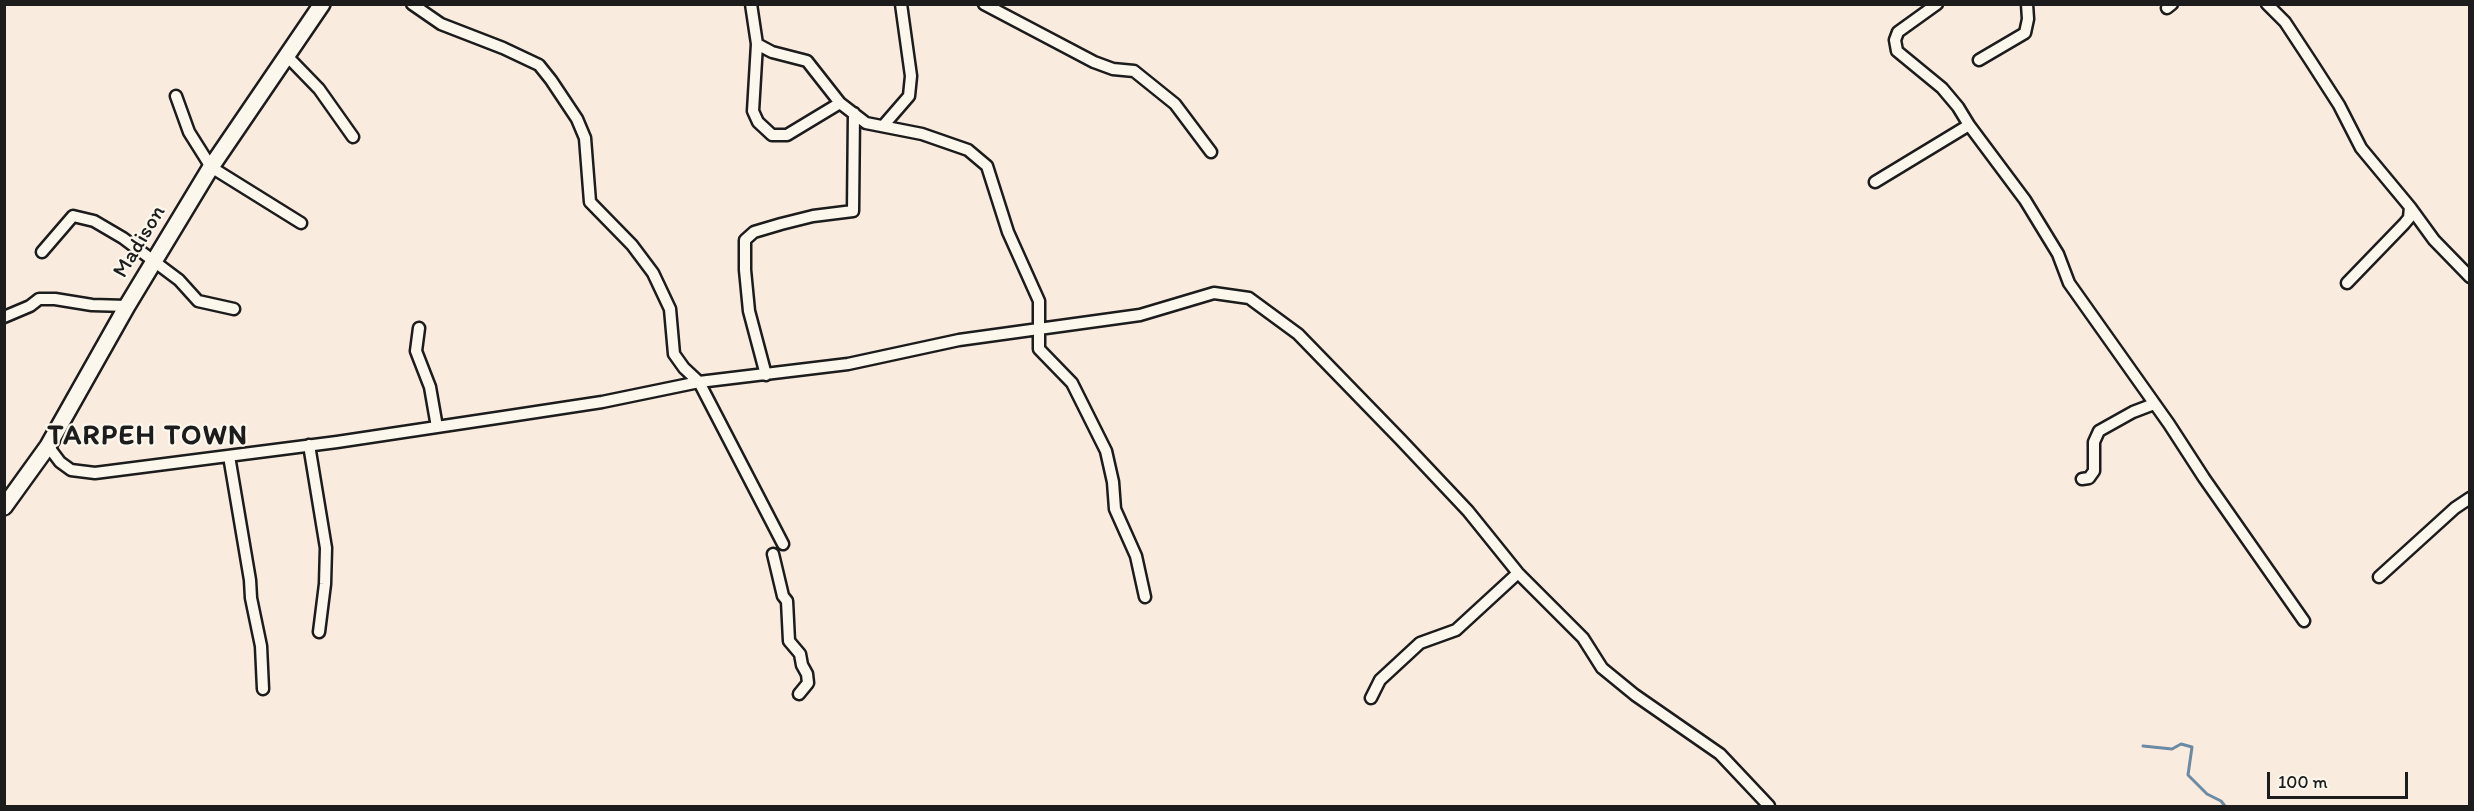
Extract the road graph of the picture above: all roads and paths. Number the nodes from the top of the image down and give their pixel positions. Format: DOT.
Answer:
graph roads {
  1 [pos="412,4"];
  2 [pos="752,4"];
  3 [pos="901,4"];
  4 [pos="984,4"];
  5 [pos="1937,4"];
  6 [pos="2027,4"];
  7 [pos="2267,4"];
  8 [pos="318,5"];
  9 [pos="757,44"];
  10 [pos="286,56"];
  11 [pos="1978,60"];
  12 [pos="176,96"];
  13 [pos="840,103"];
  14 [pos="854,113"];
  15 [pos="883,126"];
  16 [pos="1969,126"];
  17 [pos="353,136"];
  18 [pos="1211,152"];
  19 [pos="211,167"];
  20 [pos="1875,182"];
  21 [pos="2410,207"];
  22 [pos="301,223"];
  23 [pos="42,252"];
  24 [pos="155,263"];
  25 [pos="2469,277"];
  26 [pos="2347,283"];
  27 [pos="128,306"];
  28 [pos="234,309"];
  29 [pos="4,317"];
  30 [pos="419,328"];
  31 [pos="1040,328"];
  32 [pos="766,375"];
  33 [pos="699,382"];
  34 [pos="2154,404"];
  35 [pos="437,427"];
  36 [pos="48,446"];
  37 [pos="309,446"];
  38 [pos="229,456"];
  39 [pos="2082,479"];
  40 [pos="2469,498"];
  41 [pos="5,506"];
  42 [pos="783,544"];
  43 [pos="773,554"];
  44 [pos="1518,573"];
  45 [pos="2379,577"];
  46 [pos="1145,597"];
  47 [pos="2304,621"];
  48 [pos="319,632"];
  49 [pos="263,689"];
  50 [pos="799,694"];
  51 [pos="1371,698"];
  52 [pos="1769,807"];
  1 -- 33 [label="street"];
  2 -- 9 [label="street"];
  3 -- 15 [label="street"];
  4 -- 18 [label="street"];
  5 -- 16 [label="street"];
  6 -- 11 [label="street"];
  7 -- 21 [label="street"];
  8 -- 10 [label="street, Madison"];
  9 -- 13 [label="street"];
  9 -- 13 [label="street"];
  10 -- 17 [label="street"];
  10 -- 19 [label="street, Madison"];
  12 -- 19 [label="street"];
  13 -- 14 [label="street"];
  14 -- 15 [label="street"];
  14 -- 32 [label="street"];
  15 -- 31 [label="street"];
  16 -- 20 [label="street"];
  16 -- 34 [label="street"];
  19 -- 22 [label="street"];
  19 -- 24 [label="street, Madison"];
  21 -- 25 [label="street"];
  21 -- 26 [label="street"];
  23 -- 24 [label="street"];
  24 -- 27 [label="street, Madison"];
  24 -- 28 [label="street"];
  27 -- 29 [label="street"];
  27 -- 36 [label="street, Madison"];
  30 -- 35 [label="street"];
  31 -- 32 [label="street"];
  31 -- 44 [label="street"];
  31 -- 46 [label="street"];
  32 -- 33 [label="street"];
  33 -- 35 [label="street"];
  33 -- 42 [label="street"];
  34 -- 39 [label="street"];
  34 -- 47 [label="street"];
  35 -- 37 [label="street"];
  36 -- 38 [label="street"];
  36 -- 41 [label="street, Madison"];
  37 -- 38 [label="street"];
  37 -- 48 [label="street"];
  38 -- 49 [label="street"];
  40 -- 45 [label="street"];
  43 -- 50 [label="street"];
  44 -- 51 [label="street"];
  44 -- 52 [label="street"];
}
